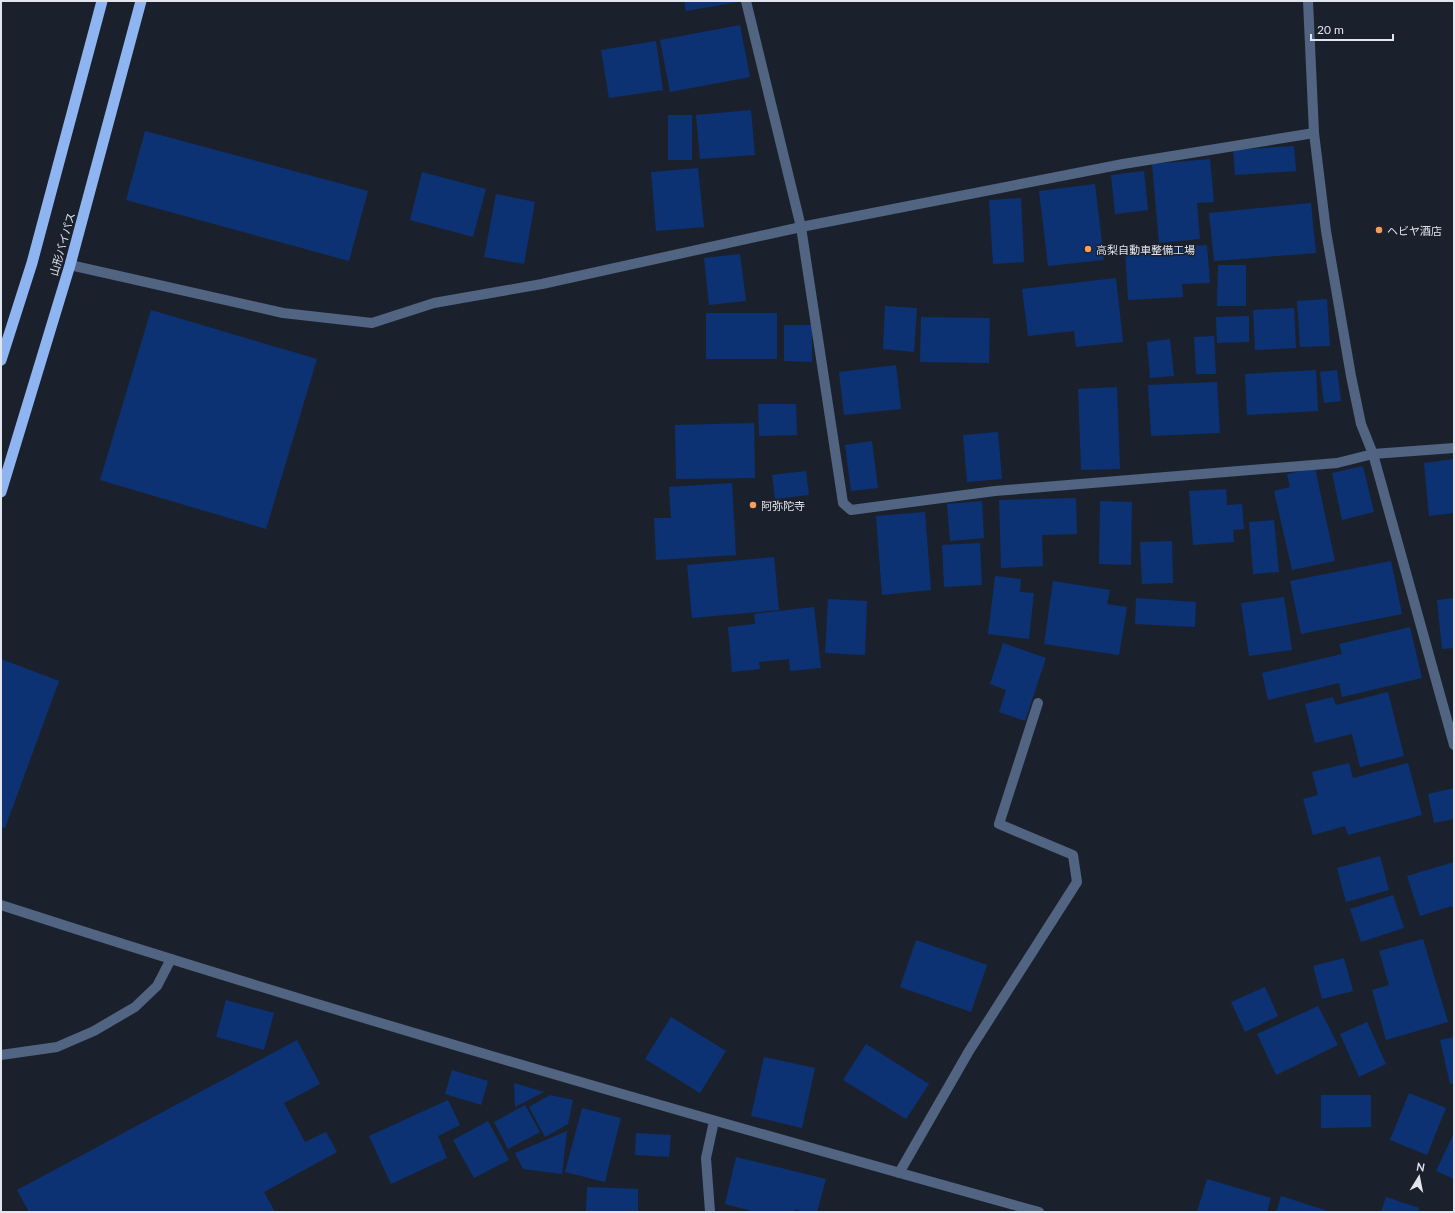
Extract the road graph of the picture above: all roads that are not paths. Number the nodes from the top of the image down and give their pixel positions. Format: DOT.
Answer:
graph roads {
  1 [pos="102,1"];
  2 [pos="141,1"];
  3 [pos="746,1"];
  4 [pos="1308,1"];
  5 [pos="1314,133"];
  6 [pos="802,227"];
  7 [pos="70,265"];
  8 [pos="1,360"];
  9 [pos="1454,448"];
  10 [pos="1372,454"];
  11 [pos="1,492"];
  12 [pos="1038,703"];
  13 [pos="1454,745"];
  14 [pos="1,905"];
  15 [pos="171,959"];
  16 [pos="1,1056"];
  17 [pos="714,1121"];
  18 [pos="899,1173"];
  19 [pos="710,1212"];
  20 [pos="1039,1212"];
  1 -- 8 [label="highway"];
  2 -- 7 [label="highway, 山形バイパス"];
  3 -- 6 [label="street"];
  4 -- 5 [label="street"];
  5 -- 6 [label="street"];
  5 -- 10 [label="street"];
  6 -- 7 [label="street"];
  6 -- 10 [label="street"];
  7 -- 11 [label="highway, 山形バイパス"];
  9 -- 10 [label="street"];
  10 -- 13 [label="street"];
  12 -- 18 [label="street"];
  14 -- 15 [label="street"];
  15 -- 16 [label="street"];
  15 -- 17 [label="street"];
  17 -- 18 [label="street"];
  17 -- 19 [label="street"];
  18 -- 20 [label="street"];
}
